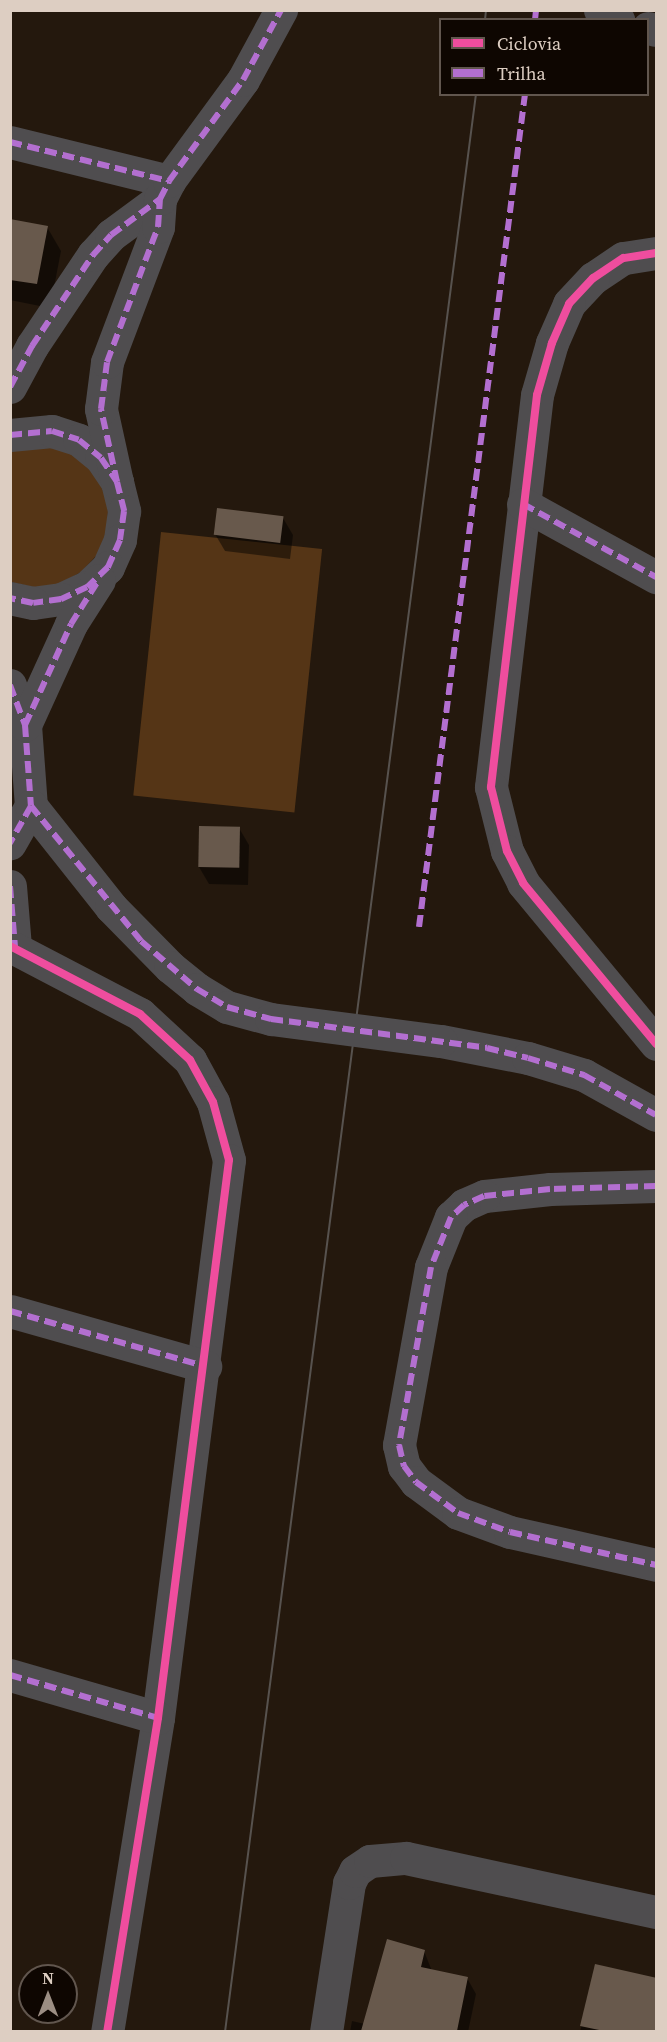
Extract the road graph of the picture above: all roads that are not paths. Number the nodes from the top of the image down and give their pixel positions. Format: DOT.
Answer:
graph roads {
  1 [pos="281,10"];
  2 [pos="600,10"];
  3 [pos="614,18"];
  4 [pos="10,142"];
  5 [pos="164,190"];
  6 [pos="657,254"];
  7 [pos="10,387"];
  8 [pos="10,435"];
  9 [pos="117,482"];
  10 [pos="523,504"];
  11 [pos="108,567"];
  12 [pos="657,577"];
  13 [pos="10,598"];
  14 [pos="10,685"];
  15 [pos="25,725"];
  16 [pos="31,806"];
  17 [pos="10,843"];
  18 [pos="10,886"];
  19 [pos="13,946"];
  20 [pos="657,1044"];
  21 [pos="657,1115"];
  22 [pos="657,1186"];
  23 [pos="10,1311"];
  24 [pos="205,1366"];
  25 [pos="657,1565"];
  26 [pos="10,1675"];
  27 [pos="158,1718"];
  28 [pos="657,1912"];
  29 [pos="107,2031"];
  30 [pos="326,2031"];
  1 -- 5 [label="street"];
  2 -- 3 [label="street"];
  4 -- 5 [label="street"];
  5 -- 7 [label="street"];
  5 -- 9 [label="street"];
  6 -- 10 [label="street"];
  8 -- 9 [label="street"];
  9 -- 11 [label="street"];
  10 -- 12 [label="street"];
  10 -- 20 [label="street"];
  11 -- 13 [label="street"];
  11 -- 15 [label="street"];
  14 -- 15 [label="street"];
  15 -- 16 [label="street"];
  16 -- 17 [label="street"];
  16 -- 21 [label="street, bridge"];
  18 -- 19 [label="street"];
  19 -- 24 [label="street"];
  22 -- 25 [label="street"];
  23 -- 24 [label="street"];
  24 -- 27 [label="street"];
  26 -- 27 [label="street"];
  27 -- 29 [label="street"];
  28 -- 30 [label="street"];
}
